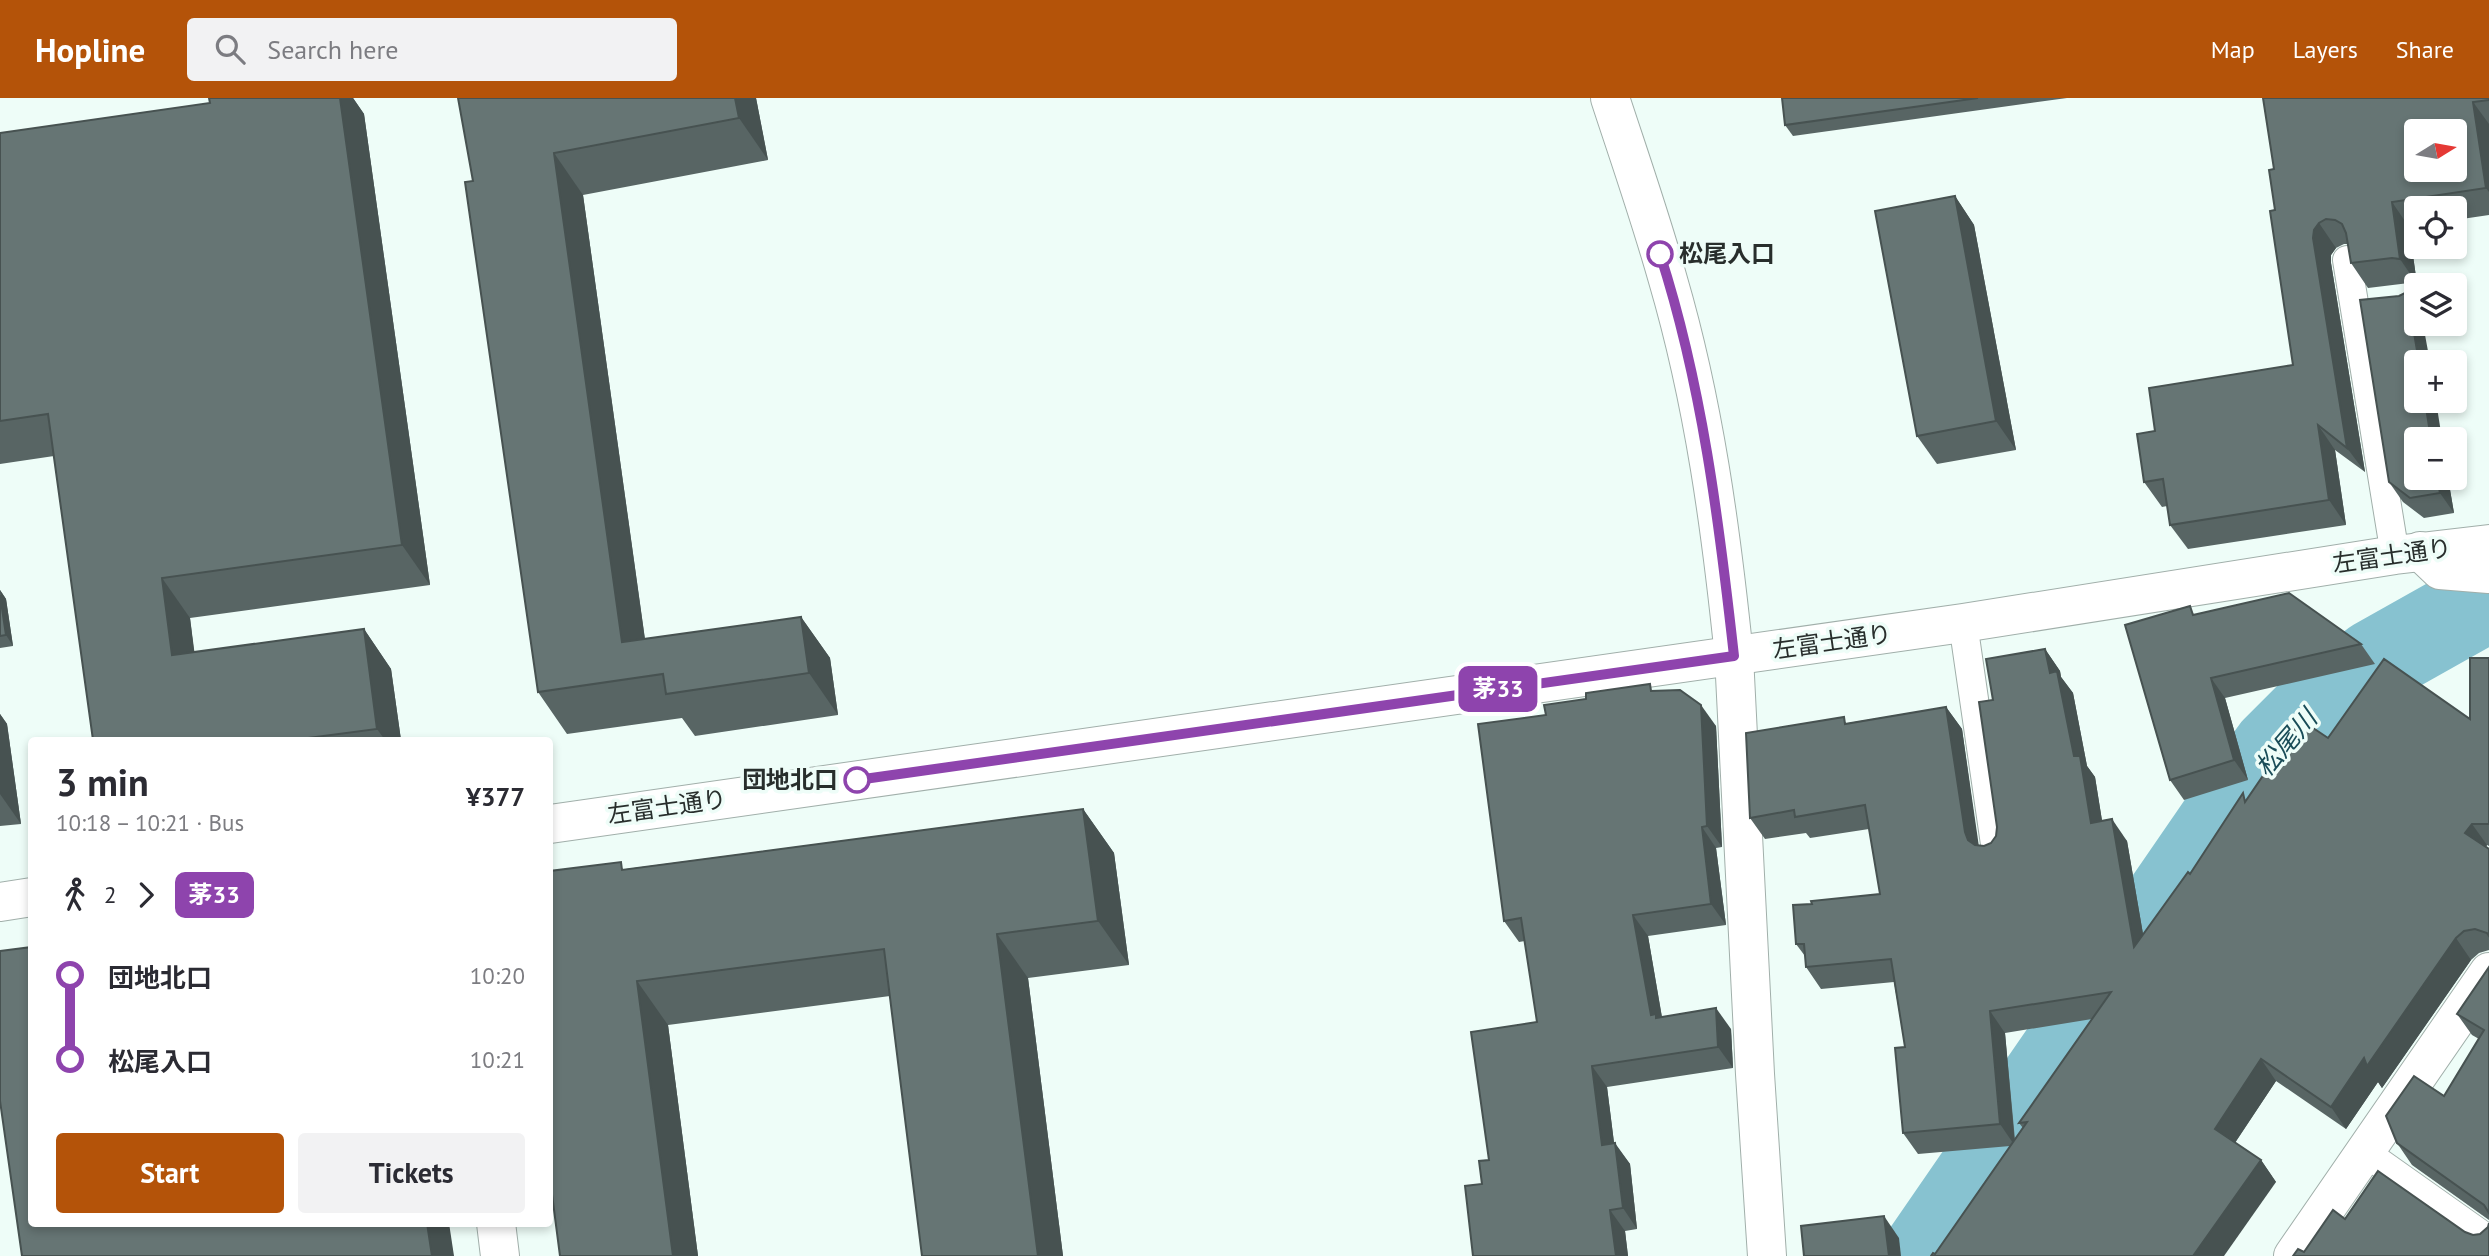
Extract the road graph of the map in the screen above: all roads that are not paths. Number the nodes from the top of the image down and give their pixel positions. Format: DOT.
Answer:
graph roads {
  1 [pos="1610,98"];
  2 [pos="2347,260"];
  3 [pos="2489,544"];
  4 [pos="2407,553"];
  5 [pos="2489,574"];
  6 [pos="1963,624"];
  7 [pos="1734,656"];
  8 [pos="553,824"];
  9 [pos="1996,851"];
  10 [pos="28,898"];
  11 [pos="0,902"];
  12 [pos="2489,972"];
  13 [pos="2366,1153"];
  14 [pos="496,1227"];
  15 [pos="2489,1240"];
  16 [pos="500,1256"];
  17 [pos="1767,1256"];
  18 [pos="2293,1256"];
  1 -- 7 [label="street"];
  2 -- 4 [label="lane"];
  3 -- 4 [label="street, 左富士通り"];
  4 -- 5 [label="street"];
  4 -- 6 [label="street, 左富士通り"];
  6 -- 7 [label="street, 左富士通り"];
  6 -- 9 [label="lane"];
  7 -- 8 [label="street, 左富士通り"];
  7 -- 17 [label="street"];
  10 -- 11 [label="street"];
  12 -- 13 [label="street"];
  13 -- 15 [label="lane"];
  13 -- 18 [label="street"];
  14 -- 16 [label="street"];
}
